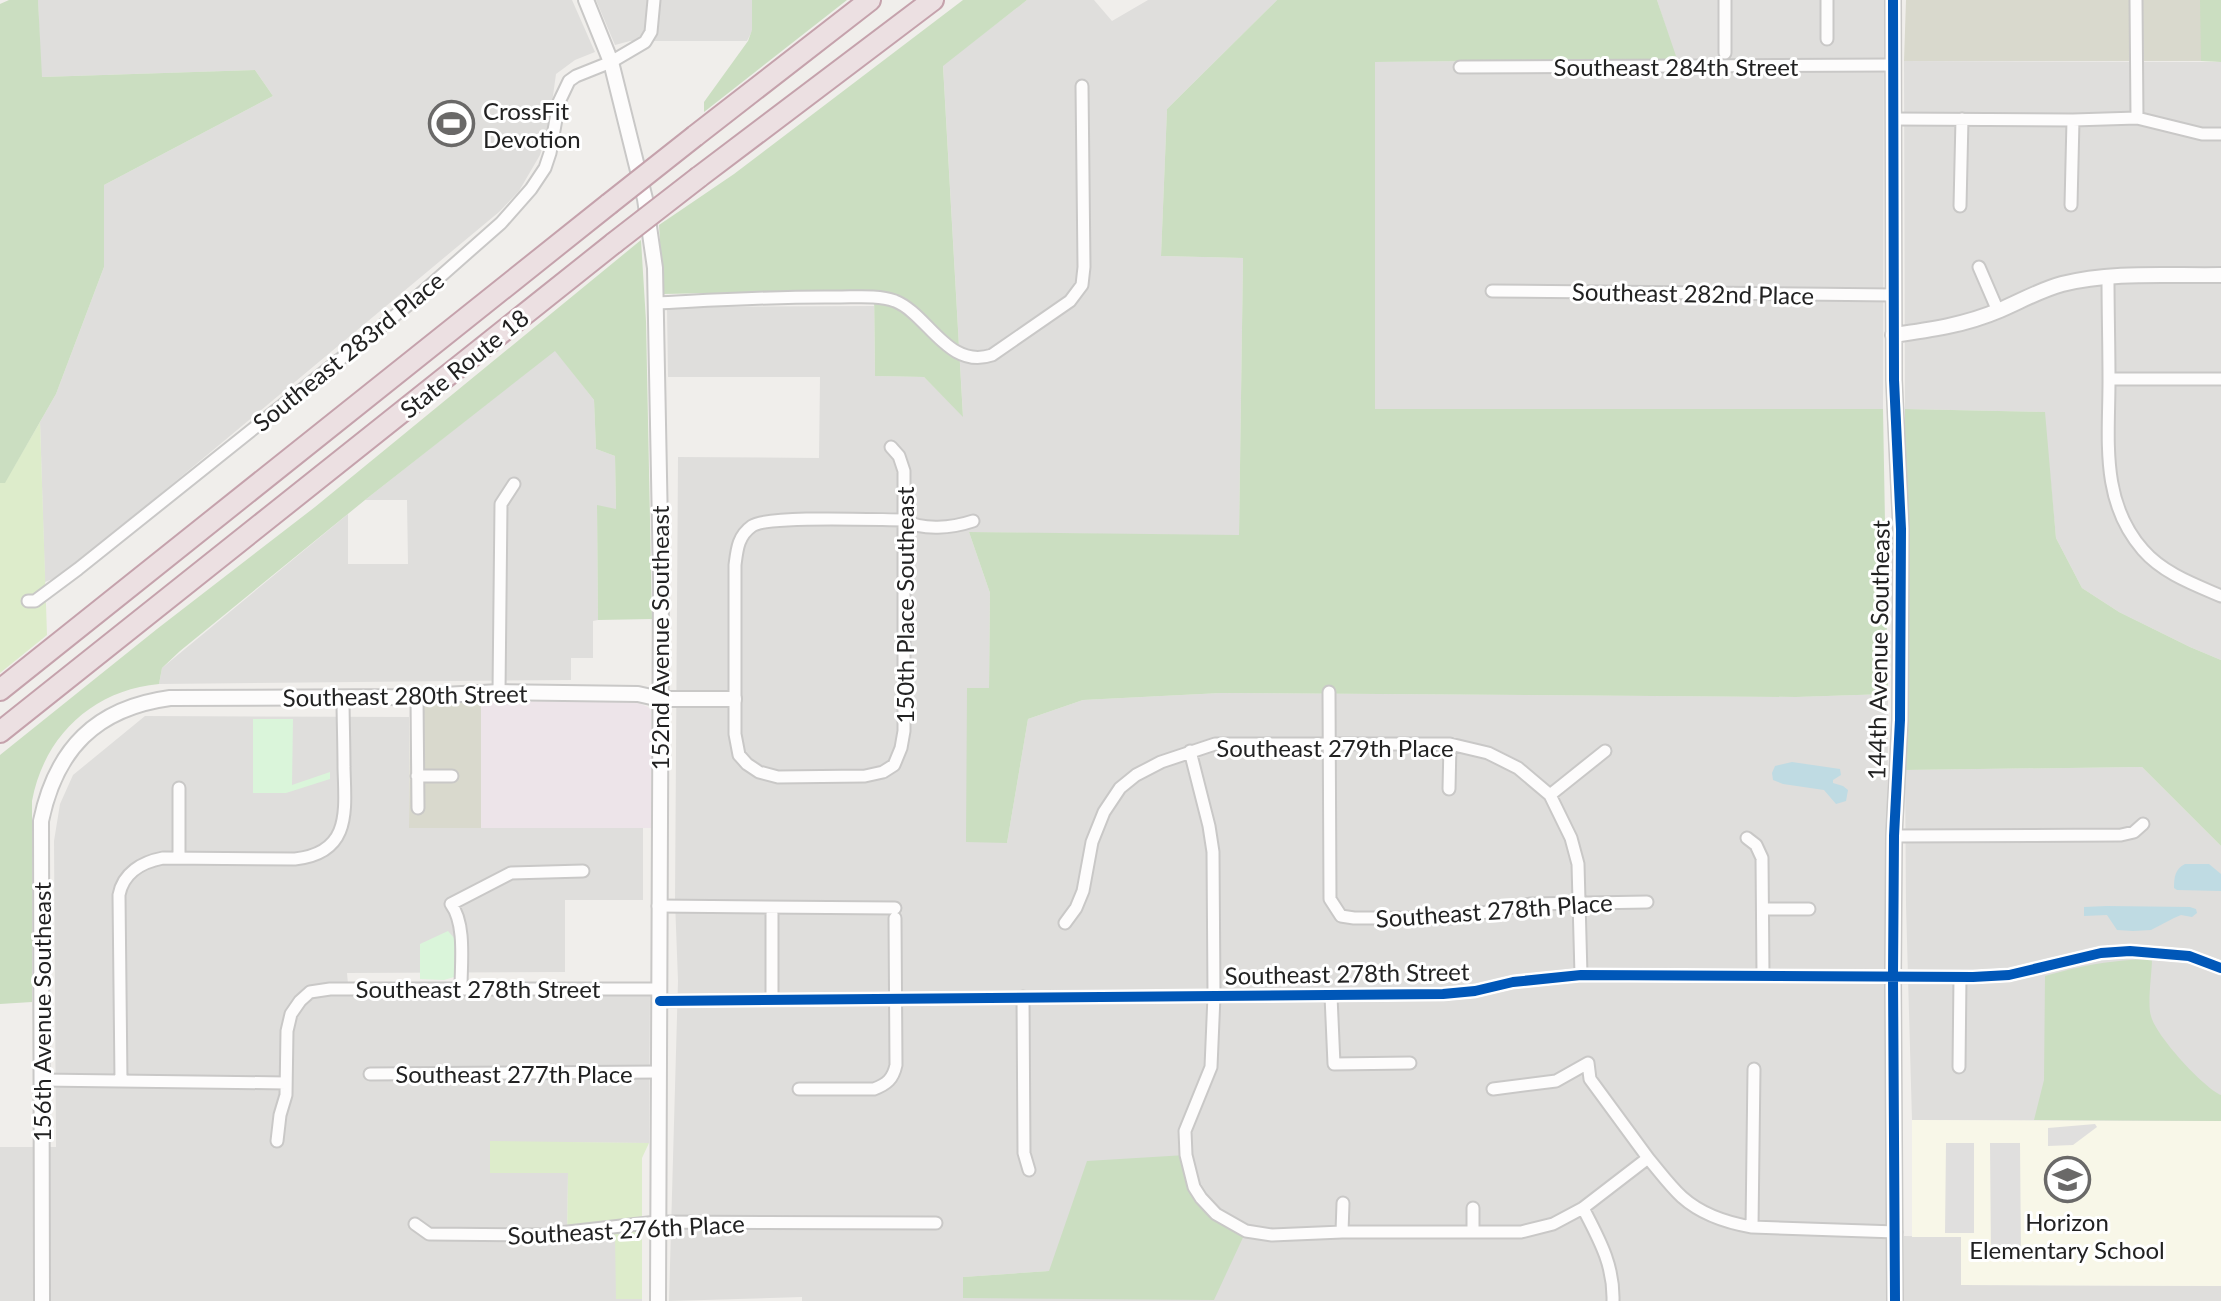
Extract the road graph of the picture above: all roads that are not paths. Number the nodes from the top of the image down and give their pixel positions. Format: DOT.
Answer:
graph roads {
  1 [pos="586,0"];
  2 [pos="654,0"];
  3 [pos="870,0"];
  4 [pos="933,0"];
  5 [pos="1725,0"];
  6 [pos="1827,0"];
  7 [pos="1893,0"];
  8 [pos="2136,0"];
  9 [pos="1827,39"];
  10 [pos="1725,53"];
  11 [pos="611,62"];
  12 [pos="1892,65"];
  13 [pos="1460,67"];
  14 [pos="1082,86"];
  15 [pos="2137,118"];
  16 [pos="1893,119"];
  17 [pos="1962,119"];
  18 [pos="2073,120"];
  19 [pos="2221,134"];
  20 [pos="2071,205"];
  21 [pos="1960,206"];
  22 [pos="1979,267"];
  23 [pos="2221,275"];
  24 [pos="2108,277"];
  25 [pos="1492,291"];
  26 [pos="1893,295"];
  27 [pos="656,303"];
  28 [pos="1998,311"];
  29 [pos="1893,335"];
  30 [pos="2109,379"];
  31 [pos="2221,379"];
  32 [pos="891,447"];
  33 [pos="514,484"];
  34 [pos="904,520"];
  35 [pos="973,521"];
  36 [pos="2221,596"];
  37 [pos="28,601"];
  38 [pos="0,690"];
  39 [pos="499,692"];
  40 [pos="1329,692"];
  41 [pos="417,696"];
  42 [pos="343,697"];
  43 [pos="660,699"];
  44 [pos="734,699"];
  45 [pos="0,732"];
  46 [pos="85,735"];
  47 [pos="1330,743"];
  48 [pos="1450,744"];
  49 [pos="1190,751"];
  50 [pos="1605,751"];
  51 [pos="417,776"];
  52 [pos="452,776"];
  53 [pos="179,788"];
  54 [pos="1449,789"];
  55 [pos="1550,795"];
  56 [pos="418,808"];
  57 [pos="2143,824"];
  58 [pos="1894,836"];
  59 [pos="1747,838"];
  60 [pos="179,858"];
  61 [pos="583,871"];
  62 [pos="1579,902"];
  63 [pos="1647,902"];
  64 [pos="658,906"];
  65 [pos="1763,909"];
  66 [pos="1809,909"];
  67 [pos="772,914"];
  68 [pos="1065,923"];
  69 [pos="2221,968"];
  70 [pos="1581,975"];
  71 [pos="1763,975"];
  72 [pos="1893,976"];
  73 [pos="1960,977"];
  74 [pos="461,988"];
  75 [pos="660,995"];
  76 [pos="1214,996"];
  77 [pos="1331,996"];
  78 [pos="1023,997"];
  79 [pos="896,999"];
  80 [pos="772,1000"];
  81 [pos="1410,1063"];
  82 [pos="1959,1067"];
  83 [pos="1754,1069"];
  84 [pos="659,1072"];
  85 [pos="370,1074"];
  86 [pos="41,1080"];
  87 [pos="121,1081"];
  88 [pos="286,1083"];
  89 [pos="799,1089"];
  90 [pos="1493,1089"];
  91 [pos="277,1141"];
  92 [pos="1648,1158"];
  93 [pos="1029,1170"];
  94 [pos="1343,1203"];
  95 [pos="1473,1208"];
  96 [pos="1583,1208"];
  97 [pos="657,1222"];
  98 [pos="936,1223"];
  99 [pos="415,1224"];
  100 [pos="1752,1227"];
  101 [pos="1342,1232"];
  102 [pos="1473,1232"];
  103 [pos="1896,1232"];
  104 [pos="42,1301"];
  105 [pos="658,1301"];
  106 [pos="1613,1301"];
  107 [pos="1895,1301"];
  1 -- 11 [label="street, 152nd Avenue Southeast"];
  2 -- 11 [label="street"];
  3 -- 38 [label="highway, State Route 18, bridge"];
  4 -- 45 [label="highway, State Route 18, bridge"];
  5 -- 10 [label="street"];
  6 -- 9 [label="street"];
  7 -- 12 [label="street, 144th Avenue Southeast"];
  8 -- 15 [label="street"];
  11 -- 27 [label="street, 152nd Avenue Southeast"];
  11 -- 37 [label="street, Southeast 283rd Place"];
  12 -- 13 [label="street, Southeast 284th Street"];
  12 -- 16 [label="street, 144th Avenue Southeast"];
  14 -- 27 [label="street"];
  15 -- 18 [label="street"];
  15 -- 19 [label="street"];
  16 -- 17 [label="street"];
  16 -- 26 [label="street, 144th Avenue Southeast"];
  17 -- 18 [label="street"];
  17 -- 21 [label="street"];
  18 -- 20 [label="street"];
  22 -- 28 [label="street"];
  23 -- 24 [label="street"];
  24 -- 28 [label="street"];
  24 -- 30 [label="street"];
  25 -- 26 [label="street, Southeast 282nd Place"];
  26 -- 29 [label="street, 144th Avenue Southeast"];
  27 -- 43 [label="street, 152nd Avenue Southeast"];
  28 -- 29 [label="street"];
  29 -- 58 [label="street, 144th Avenue Southeast"];
  30 -- 31 [label="street"];
  30 -- 36 [label="street"];
  32 -- 34 [label="street, 150th Place Southeast"];
  33 -- 39 [label="street"];
  34 -- 35 [label="street"];
  34 -- 44 [label="street"];
  34 -- 44 [label="street, 150th Place Southeast"];
  39 -- 41 [label="street, Southeast 280th Street"];
  39 -- 43 [label="street, Southeast 280th Street"];
  40 -- 47 [label="street"];
  41 -- 42 [label="street, Southeast 280th Street"];
  41 -- 51 [label="street"];
  42 -- 46 [label="street, Southeast 280th Street"];
  42 -- 60 [label="street"];
  43 -- 44 [label="street, Southeast 280th Street"];
  43 -- 64 [label="street, 152nd Avenue Southeast"];
  46 -- 86 [label="street, 156th Avenue Southeast"];
  47 -- 48 [label="street, Southeast 279th Place"];
  47 -- 49 [label="street, Southeast 279th Place"];
  47 -- 62 [label="street, Southeast 278th Place"];
  48 -- 54 [label="street"];
  48 -- 55 [label="street, Southeast 279th Place"];
  49 -- 68 [label="street, Southeast 279th Place"];
  49 -- 76 [label="street"];
  50 -- 55 [label="street"];
  51 -- 52 [label="street"];
  51 -- 56 [label="street"];
  53 -- 60 [label="street"];
  55 -- 62 [label="street"];
  57 -- 58 [label="street"];
  58 -- 72 [label="street, 144th Avenue Southeast"];
  59 -- 65 [label="street"];
  60 -- 87 [label="street"];
  61 -- 74 [label="street"];
  62 -- 63 [label="street, Southeast 278th Place"];
  62 -- 70 [label="street"];
  64 -- 75 [label="street, 152nd Avenue Southeast"];
  64 -- 79 [label="street"];
  65 -- 66 [label="street"];
  65 -- 71 [label="street"];
  67 -- 80 [label="street"];
  69 -- 73 [label="street, Southeast 278th Street"];
  70 -- 71 [label="street, Southeast 278th Street"];
  70 -- 77 [label="street, Southeast 278th Street"];
  71 -- 72 [label="street, Southeast 278th Street"];
  72 -- 73 [label="street, Southeast 278th Street"];
  72 -- 103 [label="street, 144th Avenue Southeast"];
  73 -- 82 [label="street"];
  74 -- 75 [label="street, Southeast 278th Street"];
  74 -- 88 [label="street, Southeast 278th Street"];
  75 -- 80 [label="street, Southeast 278th Street"];
  75 -- 84 [label="street, 152nd Avenue Southeast"];
  76 -- 77 [label="street, Southeast 278th Street"];
  76 -- 78 [label="street, Southeast 278th Street"];
  76 -- 101 [label="street"];
  77 -- 81 [label="street"];
  78 -- 79 [label="street, Southeast 278th Street"];
  78 -- 93 [label="street"];
  79 -- 80 [label="street, Southeast 278th Street"];
  79 -- 89 [label="street"];
  83 -- 100 [label="street"];
  84 -- 85 [label="street, Southeast 277th Place"];
  84 -- 97 [label="street, 152nd Avenue Southeast"];
  86 -- 87 [label="street"];
  86 -- 104 [label="street, 156th Avenue Southeast"];
  87 -- 88 [label="street"];
  88 -- 91 [label="street"];
  90 -- 92 [label="street"];
  92 -- 96 [label="street"];
  92 -- 100 [label="street"];
  94 -- 101 [label="street"];
  95 -- 102 [label="street"];
  96 -- 102 [label="street"];
  96 -- 106 [label="street"];
  97 -- 98 [label="street, Southeast 276th Place"];
  97 -- 99 [label="street, Southeast 276th Place"];
  97 -- 105 [label="street, 152nd Avenue Southeast"];
  100 -- 103 [label="street"];
  101 -- 102 [label="street"];
  103 -- 107 [label="street, 144th Avenue Southeast"];
}
